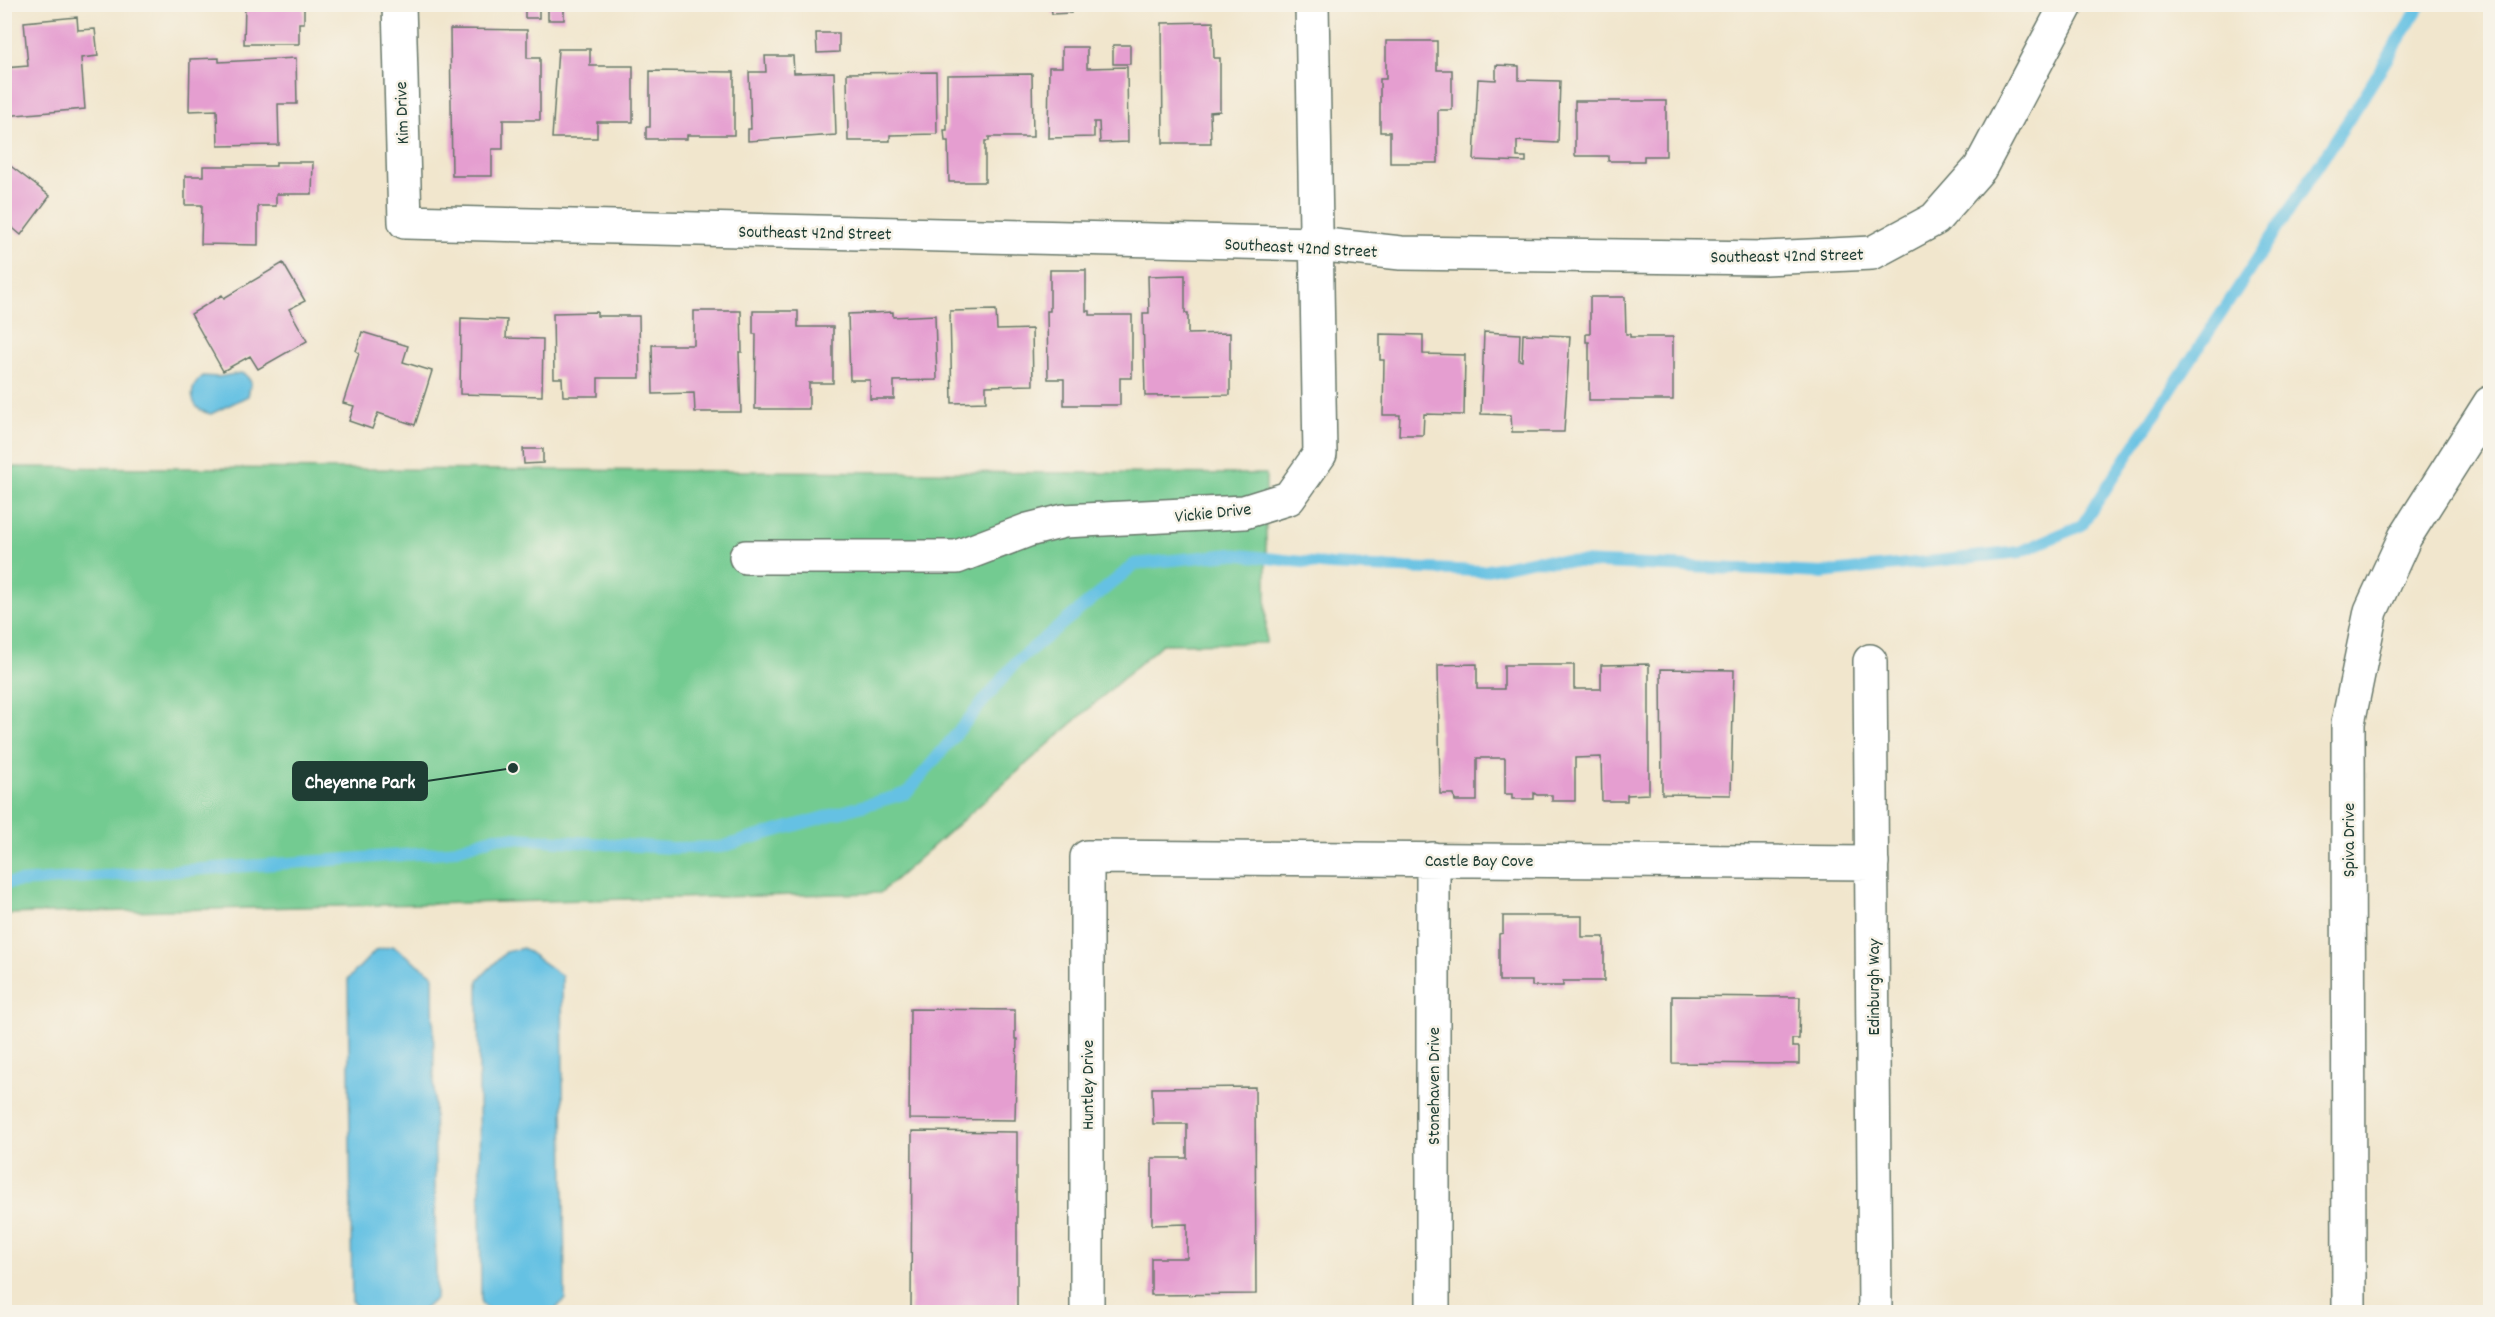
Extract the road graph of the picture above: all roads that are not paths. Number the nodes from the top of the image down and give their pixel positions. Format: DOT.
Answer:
graph roads {
  1 [pos="399,4"];
  2 [pos="1312,4"];
  3 [pos="2067,4"];
  4 [pos="405,222"];
  5 [pos="1316,244"];
  6 [pos="2490,403"];
  7 [pos="746,556"];
  8 [pos="1869,661"];
  9 [pos="1087,857"];
  10 [pos="1433,859"];
  11 [pos="1872,862"];
  12 [pos="1087,1312"];
  13 [pos="1433,1312"];
  14 [pos="1875,1312"];
  15 [pos="2349,1312"];
  1 -- 4 [label="street, Kim Drive"];
  2 -- 5 [label="street, Vickie Drive"];
  3 -- 5 [label="street, Southeast 42nd Street"];
  4 -- 5 [label="street, Southeast 42nd Street"];
  5 -- 7 [label="street, Vickie Drive"];
  6 -- 15 [label="street, Spiva Drive"];
  8 -- 11 [label="street, Edinburgh Way"];
  9 -- 10 [label="street, Castle Bay Cove"];
  9 -- 12 [label="street, Huntley Drive"];
  10 -- 11 [label="street, Castle Bay Cove"];
  10 -- 13 [label="street, Stonehaven Drive"];
  11 -- 14 [label="street, Edinburgh Way"];
}
